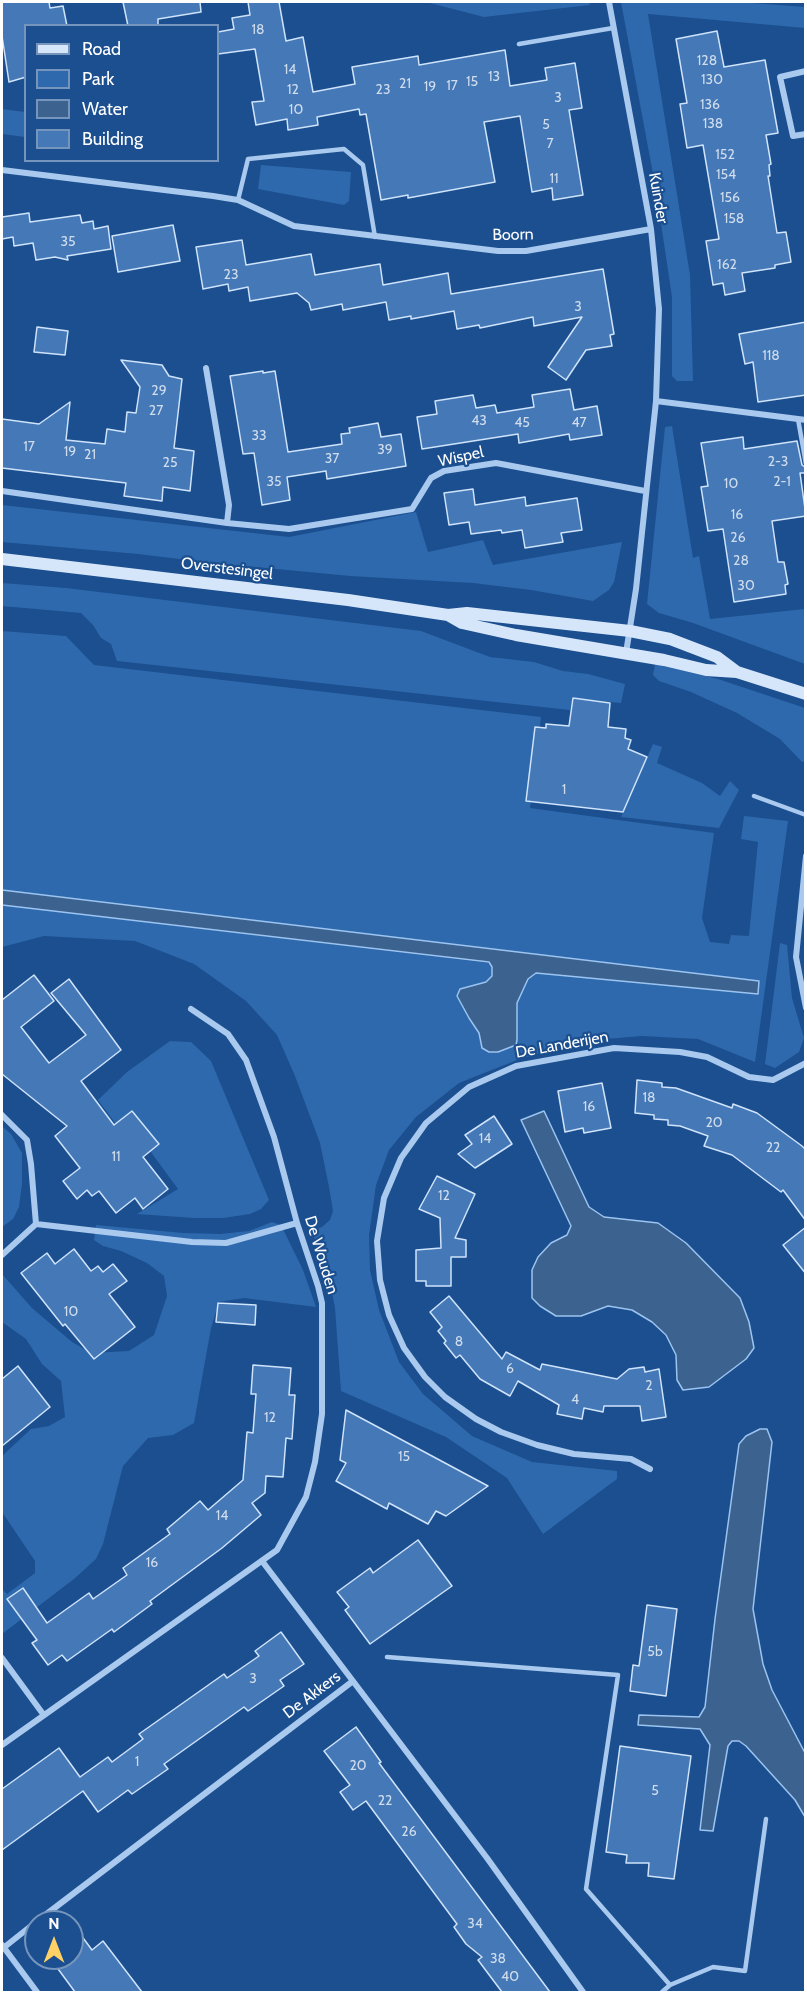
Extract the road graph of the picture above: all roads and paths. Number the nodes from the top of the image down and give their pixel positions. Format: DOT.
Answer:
graph roads {
  1 [pos="609,2"];
  2 [pos="613,28"];
  3 [pos="519,44"];
  4 [pos="806,71"];
  5 [pos="806,134"];
  6 [pos="2,170"];
  7 [pos="238,200"];
  8 [pos="651,229"];
  9 [pos="375,237"];
  10 [pos="206,368"];
  11 [pos="656,401"];
  12 [pos="798,419"];
  13 [pos="806,420"];
  14 [pos="806,464"];
  15 [pos="2,491"];
  16 [pos="645,491"];
  17 [pos="227,524"];
  18 [pos="2,559"];
  19 [pos="448,615"];
  20 [pos="630,631"];
  21 [pos="626,654"];
  22 [pos="737,672"];
  23 [pos="806,694"];
  24 [pos="754,796"];
  25 [pos="806,815"];
  26 [pos="806,856"];
  27 [pos="806,1008"];
  28 [pos="191,1009"];
  29 [pos="806,1063"];
  30 [pos="2,1115"];
  31 [pos="297,1222"];
  32 [pos="36,1224"];
  33 [pos="2,1256"];
  34 [pos="650,1468"];
  35 [pos="262,1561"];
  36 [pos="387,1657"];
  37 [pos="2,1658"];
  38 [pos="353,1681"];
  39 [pos="43,1714"];
  40 [pos="2,1745"];
  41 [pos="766,1819"];
  42 [pos="52,1910"];
  43 [pos="24,1931"];
  44 [pos="2,1947"];
  45 [pos="670,1985"];
  46 [pos="37,1992"];
  47 [pos="583,1992"];
  48 [pos="662,1992"];
  1 -- 2 [label="street, Kuinder"];
  2 -- 3 [label="lane"];
  2 -- 8 [label="street, Kuinder"];
  4 -- 5 [label="street"];
  6 -- 7 [label="street, Boorn"];
  7 -- 9 [label="street, Boorn"];
  7 -- 9 [label="lane"];
  8 -- 9 [label="street, Boorn"];
  8 -- 11 [label="street, Kuinder"];
  10 -- 17 [label="street"];
  11 -- 12 [label="street"];
  11 -- 16 [label="street, Kuinder"];
  12 -- 13 [label="street"];
  12 -- 14 [label="lane"];
  15 -- 17 [label="street, Wispel"];
  16 -- 17 [label="street, Wispel"];
  16 -- 20 [label="street, Kuinder"];
  18 -- 19 [label="street, Overstesingel"];
  19 -- 20 [label="street, Overstesingel"];
  19 -- 21 [label="street, Overstesingel"];
  20 -- 21 [label="street, Kuinder"];
  20 -- 22 [label="street, Overstesingel"];
  21 -- 22 [label="street, Overstesingel"];
  22 -- 23 [label="street, Overstesingel"];
  24 -- 25 [label="lane"];
  26 -- 27 [label="street"];
  28 -- 31 [label="street, De Wouden"];
  29 -- 34 [label="street, De Landerijen"];
  30 -- 32 [label="street"];
  31 -- 32 [label="street"];
  31 -- 35 [label="street, De Wouden"];
  32 -- 33 [label="street"];
  35 -- 38 [label="street"];
  35 -- 39 [label="street, De Wouden"];
  36 -- 45 [label="lane"];
  37 -- 39 [label="street"];
  38 -- 42 [label="street, De Akkers"];
  38 -- 47 [label="street, De Akkers"];
  39 -- 40 [label="street, De Wouden"];
  41 -- 45 [label="lane"];
  43 -- 44 [label="street, De Akkers"];
  44 -- 46 [label="street, De Akkers"];
  45 -- 48 [label="lane"];
}
